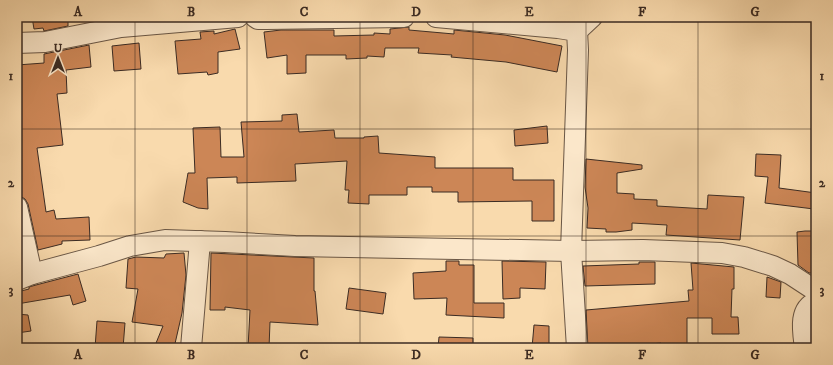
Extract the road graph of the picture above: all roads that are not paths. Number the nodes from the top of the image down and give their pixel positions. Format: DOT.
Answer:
graph roads {
  1 [pos="238,17"];
  2 [pos="255,17"];
  3 [pos="404,17"];
  4 [pos="436,17"];
  5 [pos="592,17"];
  6 [pos="577,31"];
  7 [pos="17,43"];
  8 [pos="17,208"];
  9 [pos="200,241"];
  10 [pos="571,251"];
  11 [pos="25,277"];
  12 [pos="816,291"];
  13 [pos="816,302"];
  14 [pos="191,348"];
  15 [pos="577,348"];
  16 [pos="805,348"];
  1 -- 7 [label="street"];
  2 -- 3 [label="street"];
  4 -- 6 [label="street"];
  5 -- 6 [label="street"];
  6 -- 10 [label="street"];
  8 -- 11 [label="street"];
  9 -- 10 [label="street"];
  9 -- 11 [label="street"];
  9 -- 14 [label="street"];
  10 -- 12 [label="street"];
  10 -- 15 [label="street"];
  13 -- 16 [label="street"];
}
